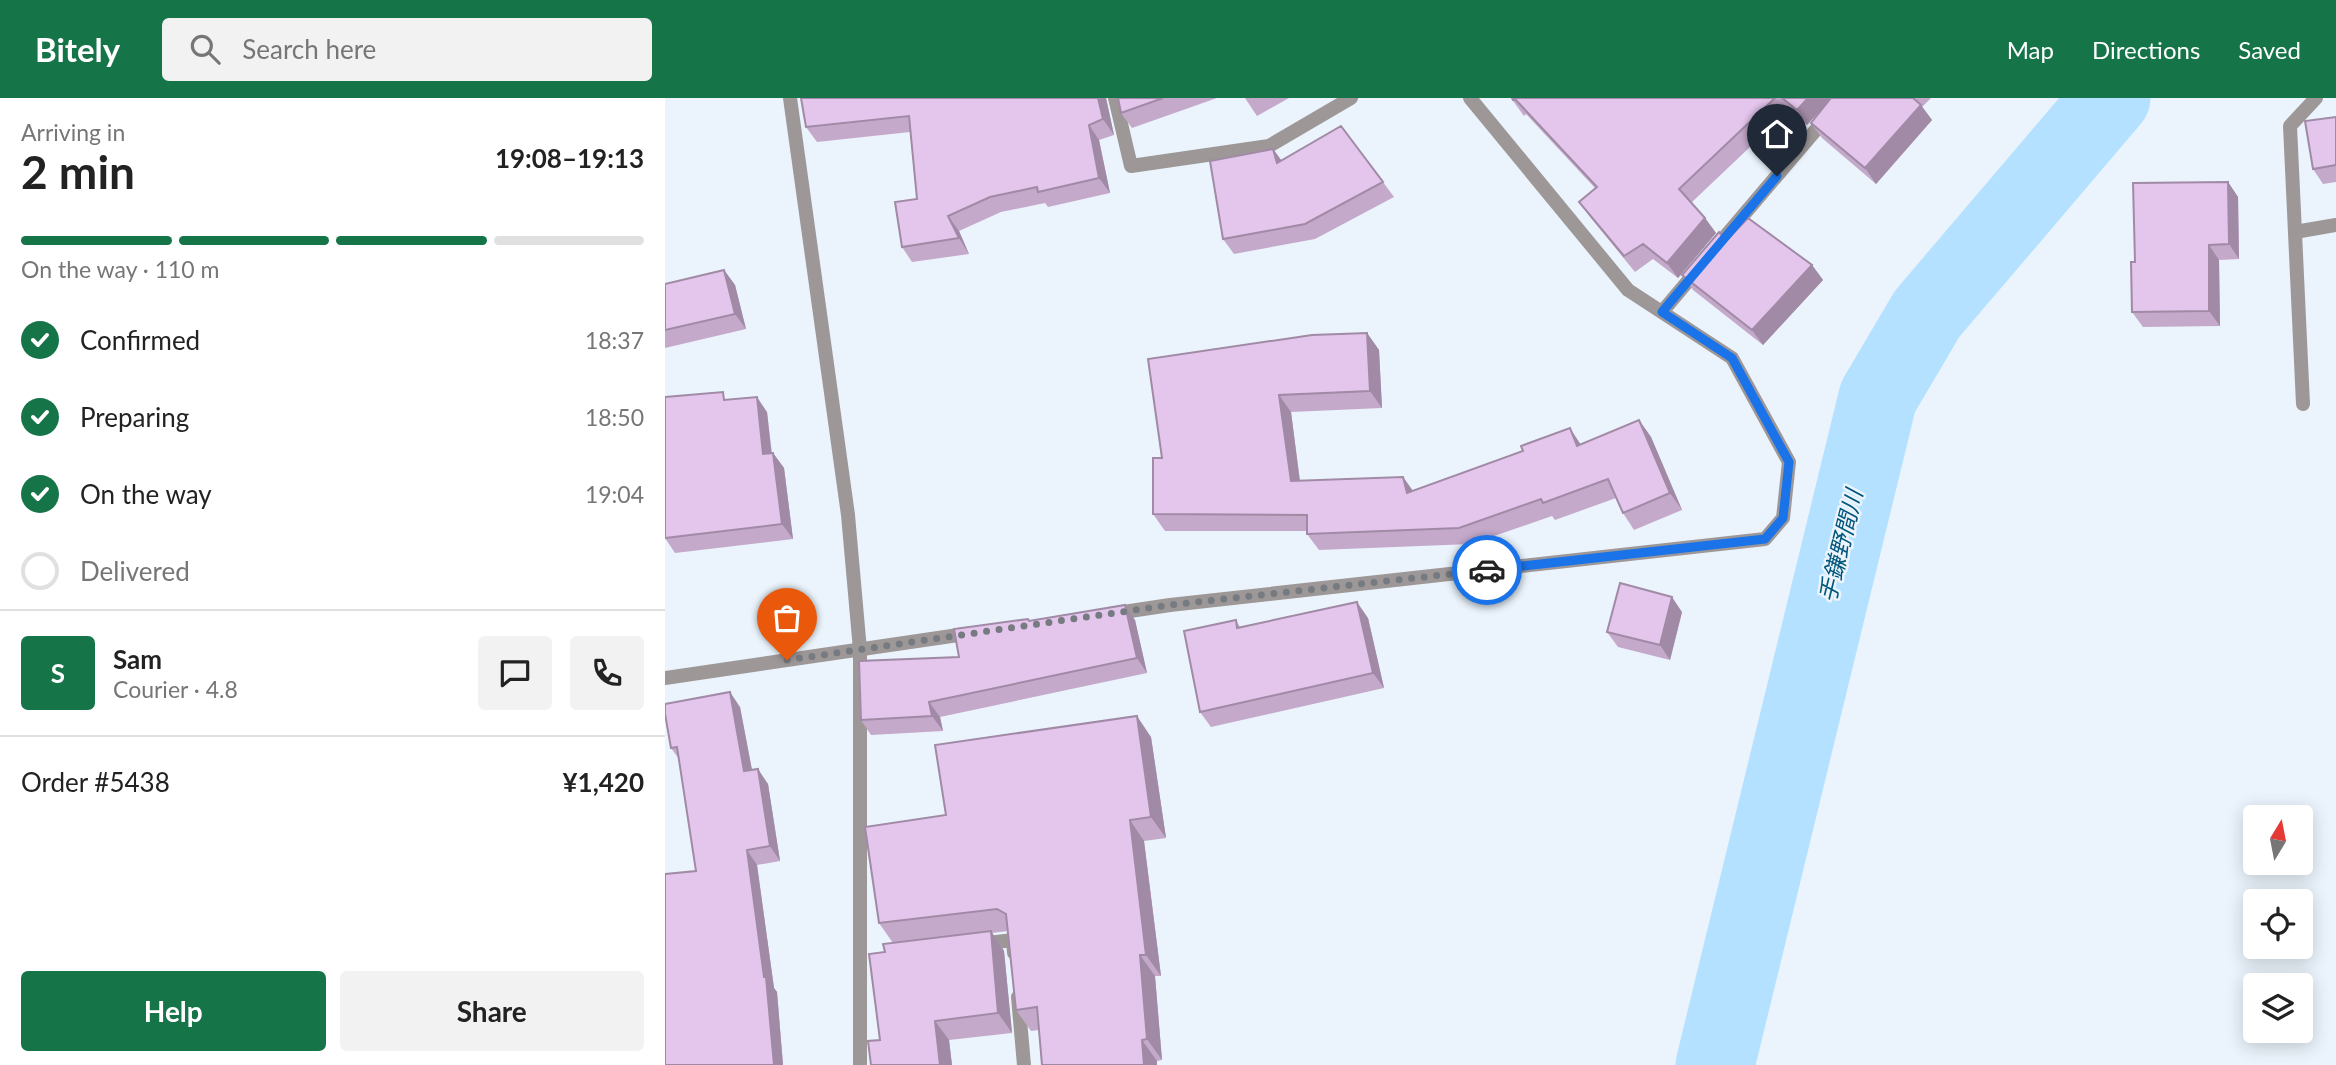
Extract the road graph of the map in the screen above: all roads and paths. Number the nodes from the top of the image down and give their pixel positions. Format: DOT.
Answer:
graph roads {
  1 [pos="790,98"];
  2 [pos="1115,98"];
  3 [pos="1351,98"];
  4 [pos="1470,98"];
  5 [pos="1843,98"];
  6 [pos="2316,98"];
  7 [pos="2336,225"];
  8 [pos="2295,232"];
  9 [pos="1662,312"];
  10 [pos="2303,404"];
  11 [pos="1089,617"];
  12 [pos="981,632"];
  13 [pos="860,650"];
  14 [pos="665,678"];
  15 [pos="971,945"];
  16 [pos="860,1065"];
  17 [pos="1024,1065"];
  1 -- 13 [label="street"];
  2 -- 3 [label="street"];
  4 -- 9 [label="street"];
  5 -- 9 [label="street"];
  6 -- 8 [label="street"];
  7 -- 8 [label="street"];
  8 -- 10 [label="street"];
  9 -- 11 [label="street"];
  12 -- 13 [label="street"];
  13 -- 14 [label="street"];
  13 -- 16 [label="street"];
  15 -- 17 [label="street"];
}
